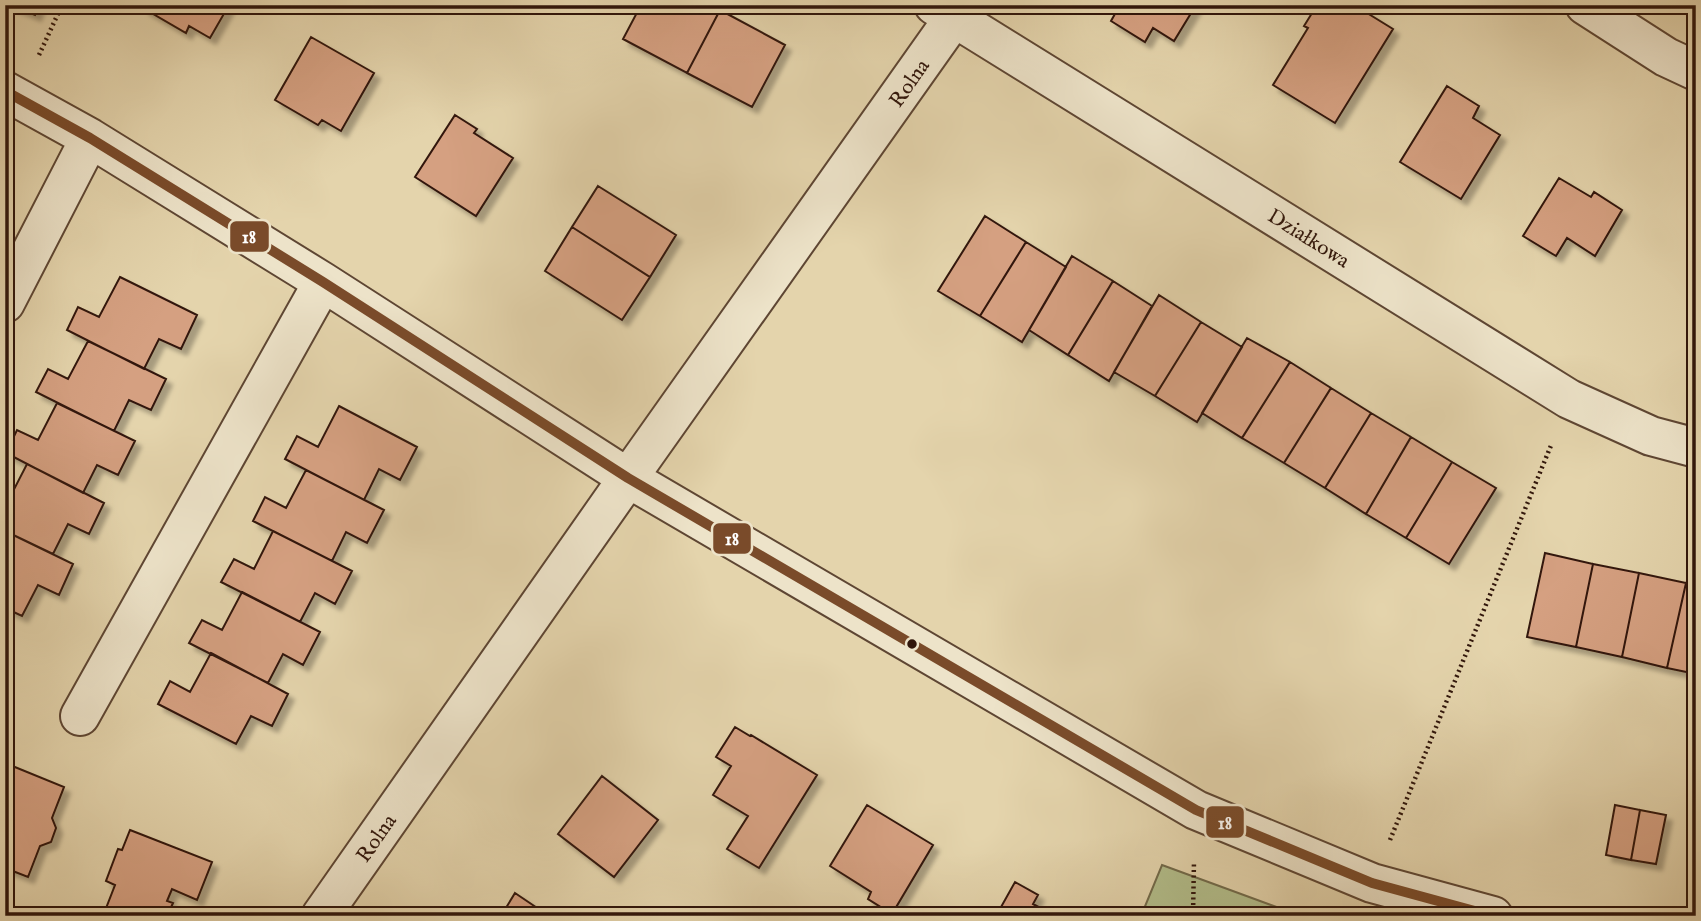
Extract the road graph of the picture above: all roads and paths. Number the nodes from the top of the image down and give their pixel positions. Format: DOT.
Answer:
graph roads {
  1 [pos="62,5"];
  2 [pos="1585,5"];
  3 [pos="951,10"];
  4 [pos="1696,71"];
  5 [pos="12,94"];
  6 [pos="90,138"];
  7 [pos="323,282"];
  8 [pos="5,303"];
  9 [pos="1569,399"];
  10 [pos="1696,448"];
  11 [pos="628,478"];
  12 [pos="80,716"];
  13 [pos="1372,883"];
  14 [pos="321,916"];
  15 [pos="1493,916"];
  1 -- 5 [label="path"];
  2 -- 4 [label="street"];
  3 -- 9 [label="street, Działkowa"];
  3 -- 11 [label="street, Rolna"];
  5 -- 6 [label="street"];
  6 -- 7 [label="street"];
  6 -- 8 [label="street"];
  7 -- 11 [label="street"];
  7 -- 12 [label="street"];
  9 -- 10 [label="street, Działkowa"];
  9 -- 13 [label="path"];
  11 -- 13 [label="street"];
  11 -- 14 [label="street, Rolna"];
  13 -- 15 [label="street"];
}
